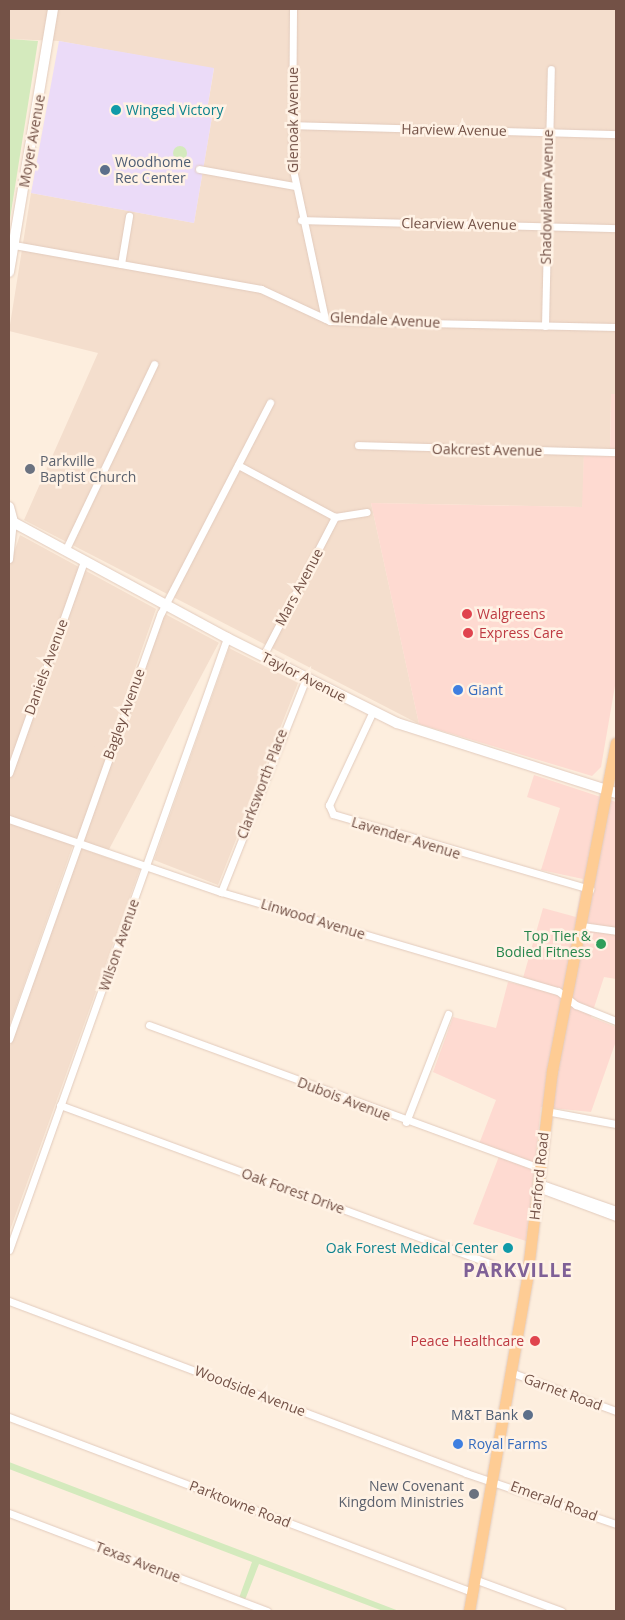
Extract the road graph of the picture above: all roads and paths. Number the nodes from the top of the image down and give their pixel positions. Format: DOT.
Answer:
graph roads {
  1 [pos="53,9"];
  2 [pos="293,9"];
  3 [pos="551,69"];
  4 [pos="291,126"];
  5 [pos="549,132"];
  6 [pos="616,134"];
  7 [pos="199,169"];
  8 [pos="294,186"];
  9 [pos="129,216"];
  10 [pos="301,220"];
  11 [pos="546,226"];
  12 [pos="616,228"];
  13 [pos="14,245"];
  14 [pos="121,264"];
  15 [pos="9,272"];
  16 [pos="325,319"];
  17 [pos="545,326"];
  18 [pos="616,327"];
  19 [pos="154,364"];
  20 [pos="270,403"];
  21 [pos="358,445"];
  22 [pos="616,452"];
  23 [pos="238,465"];
  24 [pos="9,507"];
  25 [pos="367,512"];
  26 [pos="335,517"];
  27 [pos="11,521"];
  28 [pos="65,551"];
  29 [pos="9,558"];
  30 [pos="84,561"];
  31 [pos="165,605"];
  32 [pos="227,638"];
  33 [pos="263,656"];
  34 [pos="306,678"];
  35 [pos="373,711"];
  36 [pos="616,743"];
  37 [pos="9,773"];
  38 [pos="612,792"];
  39 [pos="9,819"];
  40 [pos="78,843"];
  41 [pos="146,868"];
  42 [pos="590,889"];
  43 [pos="221,892"];
  44 [pos="582,926"];
  45 [pos="616,931"];
  46 [pos="566,998"];
  47 [pos="448,1014"];
  48 [pos="616,1021"];
  49 [pos="149,1026"];
  50 [pos="9,1039"];
  51 [pos="60,1105"];
  52 [pos="546,1112"];
  53 [pos="406,1122"];
  54 [pos="616,1124"];
  55 [pos="540,1168"];
  56 [pos="539,1186"];
  57 [pos="616,1210"];
  58 [pos="616,1217"];
  59 [pos="9,1250"];
  60 [pos="527,1277"];
  61 [pos="9,1301"];
  62 [pos="510,1372"];
  63 [pos="616,1411"];
  64 [pos="9,1416"];
  65 [pos="492,1480"];
  66 [pos="9,1513"];
  67 [pos="616,1524"];
  68 [pos="474,1579"];
  69 [pos="472,1592"];
  70 [pos="267,1611"];
  71 [pos="469,1611"];
  72 [pos="561,1611"];
  1 -- 13 [label="main road, Moyer Avenue"];
  2 -- 4 [label="street, Glenoak Avenue"];
  3 -- 5 [label="street, Shadowlawn Avenue"];
  4 -- 5 [label="street, Harview Avenue"];
  4 -- 8 [label="street, Glenoak Avenue"];
  5 -- 6 [label="street, Harview Avenue"];
  5 -- 11 [label="street, Shadowlawn Avenue"];
  7 -- 8 [label="street"];
  8 -- 10 [label="street, Glenoak Avenue"];
  9 -- 14 [label="street"];
  10 -- 11 [label="street, Clearview Avenue"];
  10 -- 16 [label="street, Glenoak Avenue"];
  11 -- 12 [label="street, Clearview Avenue"];
  11 -- 17 [label="street, Shadowlawn Avenue"];
  13 -- 14 [label="street, Glendale Avenue"];
  13 -- 15 [label="main road, Moyer Avenue"];
  14 -- 16 [label="street, Glendale Avenue"];
  16 -- 17 [label="street, Glendale Avenue"];
  17 -- 18 [label="street, Glendale Avenue"];
  19 -- 28 [label="street"];
  20 -- 23 [label="street, Bagley Avenue"];
  21 -- 22 [label="street, Oakcrest Avenue"];
  23 -- 26 [label="street"];
  23 -- 31 [label="street, Bagley Avenue"];
  24 -- 27 [label="main road"];
  25 -- 26 [label="street"];
  26 -- 33 [label="street, Mars Avenue"];
  27 -- 28 [label="main road, Taylor Avenue"];
  27 -- 29 [label="street"];
  28 -- 30 [label="main road, Taylor Avenue"];
  30 -- 31 [label="main road, Taylor Avenue"];
  30 -- 37 [label="street, Daniels Avenue"];
  31 -- 32 [label="main road, Taylor Avenue"];
  31 -- 40 [label="street, Bagley Avenue"];
  32 -- 33 [label="main road, Taylor Avenue"];
  32 -- 41 [label="street, Wilson Avenue"];
  33 -- 34 [label="main road, Taylor Avenue"];
  34 -- 35 [label="main road, Taylor Avenue"];
  34 -- 43 [label="street, Clarksworth Place"];
  35 -- 38 [label="main road, Taylor Avenue"];
  35 -- 42 [label="street, Lavender Avenue"];
  36 -- 38 [label="main road, Harford Road"];
  38 -- 42 [label="main road, Harford Road"];
  39 -- 40 [label="street, Linwood Avenue"];
  40 -- 41 [label="street, Linwood Avenue"];
  40 -- 50 [label="street, Bagley Avenue"];
  41 -- 43 [label="street, Linwood Avenue"];
  41 -- 51 [label="street, Wilson Avenue"];
  42 -- 44 [label="main road, Harford Road"];
  43 -- 46 [label="street, Linwood Avenue"];
  44 -- 45 [label="street"];
  44 -- 46 [label="main road, Harford Road"];
  46 -- 48 [label="street, Linwood Avenue"];
  46 -- 52 [label="main road, Harford Road"];
  47 -- 53 [label="street"];
  49 -- 53 [label="street, Dubois Avenue"];
  51 -- 59 [label="street, Wilson Avenue"];
  51 -- 60 [label="street, Oak Forest Drive"];
  52 -- 54 [label="street"];
  52 -- 55 [label="main road, Harford Road"];
  53 -- 55 [label="street, Dubois Avenue"];
  55 -- 56 [label="main road, Harford Road"];
  56 -- 57 [label="street"];
  56 -- 58 [label="street"];
  56 -- 60 [label="main road, Harford Road"];
  60 -- 62 [label="main road, Harford Road"];
  61 -- 65 [label="street, Woodside Avenue"];
  62 -- 63 [label="street, Garnet Road"];
  62 -- 65 [label="main road, Harford Road"];
  64 -- 69 [label="street, Parktowne Road"];
  65 -- 67 [label="street, Emerald Road"];
  65 -- 68 [label="main road, Harford Road"];
  66 -- 70 [label="street, Texas Avenue"];
  68 -- 69 [label="main road, Harford Road"];
  68 -- 72 [label="street"];
  69 -- 71 [label="main road, Harford Road"];
}
